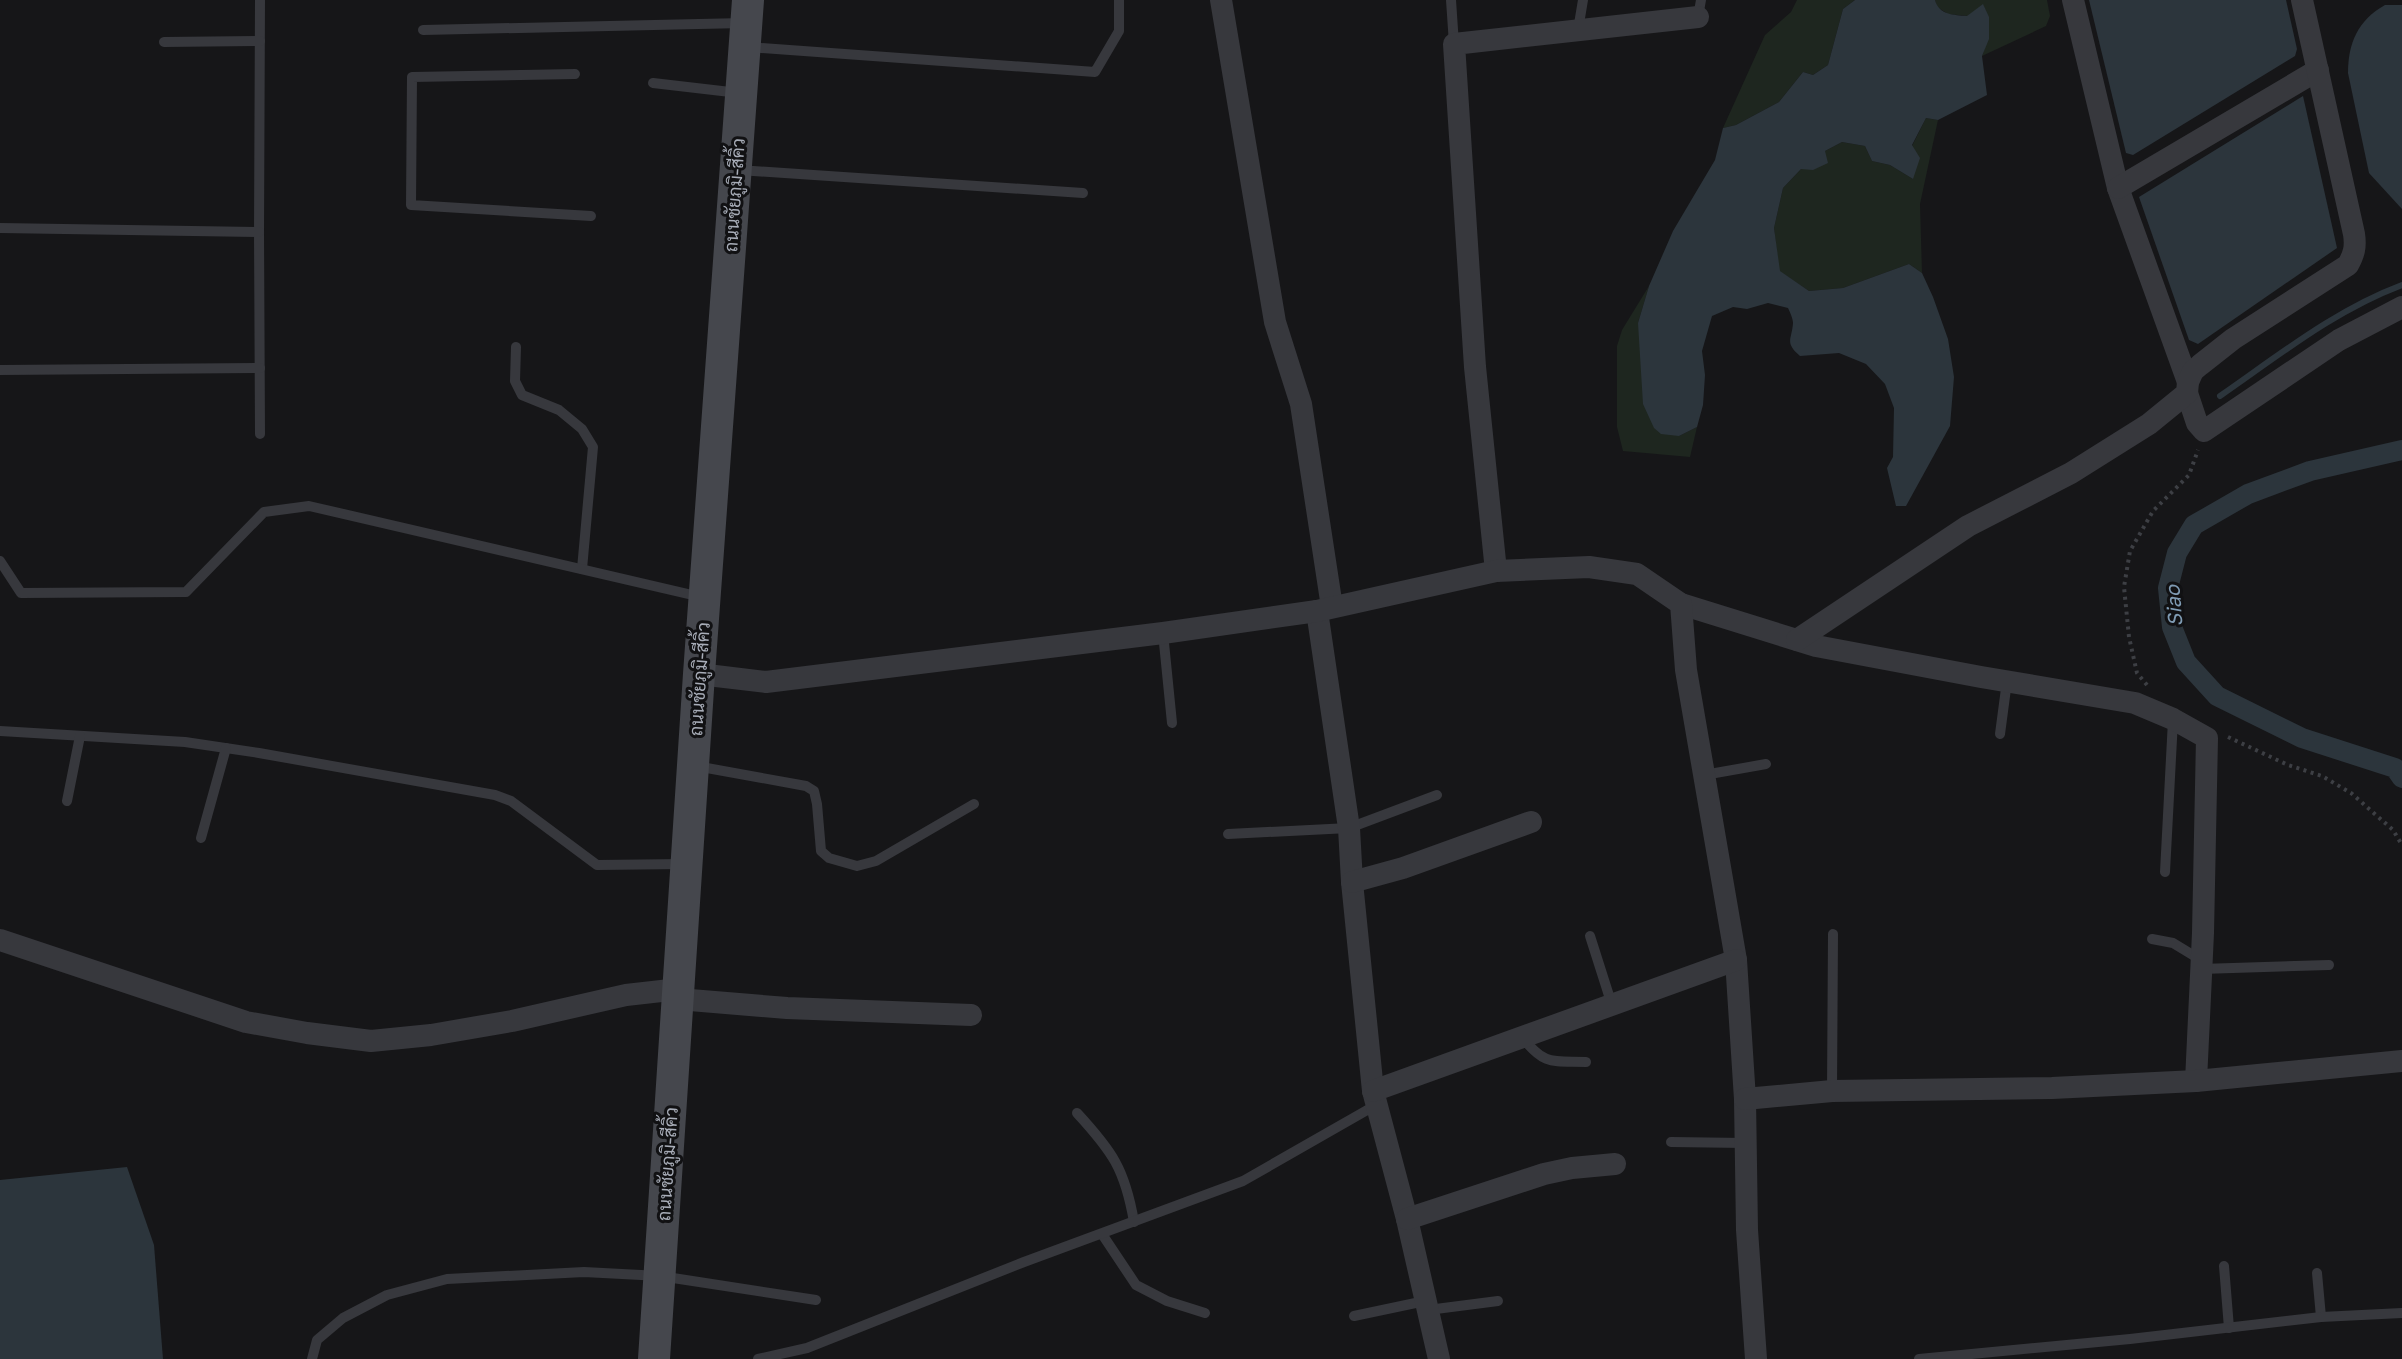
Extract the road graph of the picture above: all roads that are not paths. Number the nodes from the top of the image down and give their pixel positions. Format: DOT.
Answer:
graph roads {
  1 [pos="260,0"];
  2 [pos="1119,0"];
  3 [pos="1221,0"];
  4 [pos="1451,0"];
  5 [pos="1582,0"];
  6 [pos="2073,0"];
  7 [pos="2302,0"];
  8 [pos="1700,8"];
  9 [pos="747,23"];
  10 [pos="423,30"];
  11 [pos="1578,30"];
  12 [pos="260,41"];
  13 [pos="164,42"];
  14 [pos="1454,44"];
  15 [pos="2318,69"];
  16 [pos="575,74"];
  17 [pos="653,83"];
  18 [pos="742,93"];
  19 [pos="736,170"];
  20 [pos="2118,188"];
  21 [pos="1083,193"];
  22 [pos="591,216"];
  23 [pos="0,228"];
  24 [pos="259,232"];
  25 [pos="2402,307"];
  26 [pos="516,347"];
  27 [pos="260,368"];
  28 [pos="0,370"];
  29 [pos="2193,407"];
  30 [pos="260,434"];
  31 [pos="0,561"];
  32 [pos="582,569"];
  33 [pos="1496,571"];
  34 [pos="705,598"];
  35 [pos="1681,604"];
  36 [pos="1324,609"];
  37 [pos="1163,633"];
  38 [pos="1797,640"];
  39 [pos="699,674"];
  40 [pos="2007,681"];
  41 [pos="2173,720"];
  42 [pos="1172,723"];
  43 [pos="0,731"];
  44 [pos="2000,734"];
  45 [pos="80,736"];
  46 [pos="226,748"];
  47 [pos="1767,764"];
  48 [pos="693,765"];
  49 [pos="1704,775"];
  50 [pos="1437,795"];
  51 [pos="67,801"];
  52 [pos="974,804"];
  53 [pos="1531,822"];
  54 [pos="1349,828"];
  55 [pos="1228,834"];
  56 [pos="201,838"];
  57 [pos="687,864"];
  58 [pos="2164,872"];
  59 [pos="1352,882"];
  60 [pos="1833,934"];
  61 [pos="1590,936"];
  62 [pos="2152,939"];
  63 [pos="0,940"];
  64 [pos="1736,960"];
  65 [pos="2201,964"];
  66 [pos="2329,965"];
  67 [pos="678,994"];
  68 [pos="1612,1005"];
  69 [pos="971,1015"];
  70 [pos="1522,1037"];
  71 [pos="2402,1061"];
  72 [pos="1586,1062"];
  73 [pos="2196,1081"];
  74 [pos="1832,1091"];
  75 [pos="1374,1098"];
  76 [pos="1744,1099"];
  77 [pos="1077,1113"];
  78 [pos="1671,1142"];
  79 [pos="1745,1143"];
  80 [pos="1615,1164"];
  81 [pos="1407,1219"];
  82 [pos="1134,1222"];
  83 [pos="1102,1234"];
  84 [pos="2224,1266"];
  85 [pos="2317,1273"];
  86 [pos="660,1276"];
  87 [pos="816,1300"];
  88 [pos="1498,1300"];
  89 [pos="1426,1305"];
  90 [pos="1206,1313"];
  91 [pos="2402,1313"];
  92 [pos="1354,1316"];
  93 [pos="2321,1317"];
  94 [pos="2229,1328"];
  95 [pos="807,1348"];
  96 [pos="312,1359"];
  97 [pos="654,1359"];
  98 [pos="758,1359"];
  99 [pos="814,1359"];
  100 [pos="1439,1359"];
  101 [pos="1756,1359"];
  102 [pos="1919,1359"];
  1 -- 12 [label="lane"];
  2 -- 9 [label="lane"];
  3 -- 36 [label="street"];
  4 -- 14 [label="lane"];
  5 -- 11 [label="lane"];
  6 -- 20 [label="street"];
  7 -- 15 [label="street"];
  8 -- 11 [label="street"];
  9 -- 10 [label="lane"];
  9 -- 18 [label="main road, ถนนชัยภูมิ-สีคิ้ว"];
  11 -- 14 [label="street"];
  12 -- 13 [label="lane"];
  12 -- 24 [label="lane"];
  14 -- 33 [label="street"];
  15 -- 20 [label="street"];
  15 -- 29 [label="street"];
  16 -- 22 [label="lane"];
  17 -- 18 [label="lane"];
  18 -- 19 [label="main road, ถนนชัยภูมิ-สีคิ้ว"];
  19 -- 21 [label="lane"];
  19 -- 34 [label="main road, ถนนชัยภูมิ-สีคิ้ว"];
  20 -- 29 [label="street"];
  23 -- 24 [label="lane"];
  24 -- 27 [label="lane"];
  25 -- 29 [label="street"];
  26 -- 32 [label="lane"];
  27 -- 28 [label="lane"];
  27 -- 30 [label="lane"];
  29 -- 38 [label="street"];
  31 -- 32 [label="lane"];
  32 -- 34 [label="lane"];
  33 -- 35 [label="street"];
  33 -- 36 [label="street"];
  34 -- 39 [label="main road, ถนนชัยภูมิ-สีคิ้ว"];
  35 -- 38 [label="street"];
  35 -- 49 [label="street"];
  36 -- 37 [label="street"];
  36 -- 54 [label="street"];
  37 -- 39 [label="street"];
  37 -- 42 [label="lane"];
  38 -- 40 [label="street"];
  39 -- 48 [label="main road, ถนนชัยภูมิ-สีคิ้ว"];
  40 -- 41 [label="street"];
  40 -- 44 [label="lane"];
  41 -- 58 [label="lane"];
  41 -- 65 [label="street"];
  43 -- 45 [label="lane"];
  45 -- 46 [label="lane"];
  45 -- 51 [label="lane"];
  46 -- 56 [label="lane"];
  46 -- 57 [label="lane"];
  47 -- 49 [label="lane"];
  48 -- 52 [label="lane"];
  48 -- 57 [label="main road, ถนนชัยภูมิ-สีคิ้ว"];
  49 -- 64 [label="street"];
  50 -- 54 [label="lane"];
  53 -- 59 [label="street"];
  54 -- 55 [label="lane"];
  54 -- 59 [label="street"];
  57 -- 67 [label="main road, ถนนชัยภูมิ-สีคิ้ว"];
  59 -- 75 [label="street"];
  60 -- 74 [label="lane"];
  61 -- 68 [label="lane"];
  62 -- 65 [label="lane"];
  63 -- 67 [label="street"];
  64 -- 68 [label="street"];
  64 -- 76 [label="street"];
  65 -- 66 [label="lane"];
  65 -- 73 [label="street"];
  67 -- 69 [label="street"];
  67 -- 86 [label="main road, ถนนชัยภูมิ-สีคิ้ว"];
  68 -- 70 [label="street"];
  70 -- 72 [label="lane"];
  70 -- 75 [label="street"];
  71 -- 73 [label="street"];
  73 -- 74 [label="street"];
  74 -- 76 [label="street"];
  75 -- 81 [label="street"];
  75 -- 82 [label="lane"];
  76 -- 79 [label="street"];
  77 -- 82 [label="lane"];
  78 -- 79 [label="lane"];
  79 -- 101 [label="street"];
  80 -- 81 [label="street"];
  81 -- 89 [label="street"];
  82 -- 83 [label="lane"];
  83 -- 90 [label="lane"];
  83 -- 95 [label="lane"];
  84 -- 94 [label="lane"];
  85 -- 93 [label="lane"];
  86 -- 87 [label="lane"];
  86 -- 96 [label="lane"];
  86 -- 97 [label="main road, ถนนชัยภูมิ-สีคิ้ว"];
  88 -- 89 [label="lane"];
  89 -- 92 [label="lane"];
  89 -- 100 [label="street"];
  91 -- 93 [label="lane"];
  93 -- 94 [label="lane"];
  94 -- 102 [label="lane"];
  95 -- 98 [label="lane"];
  95 -- 99 [label="lane"];
}
